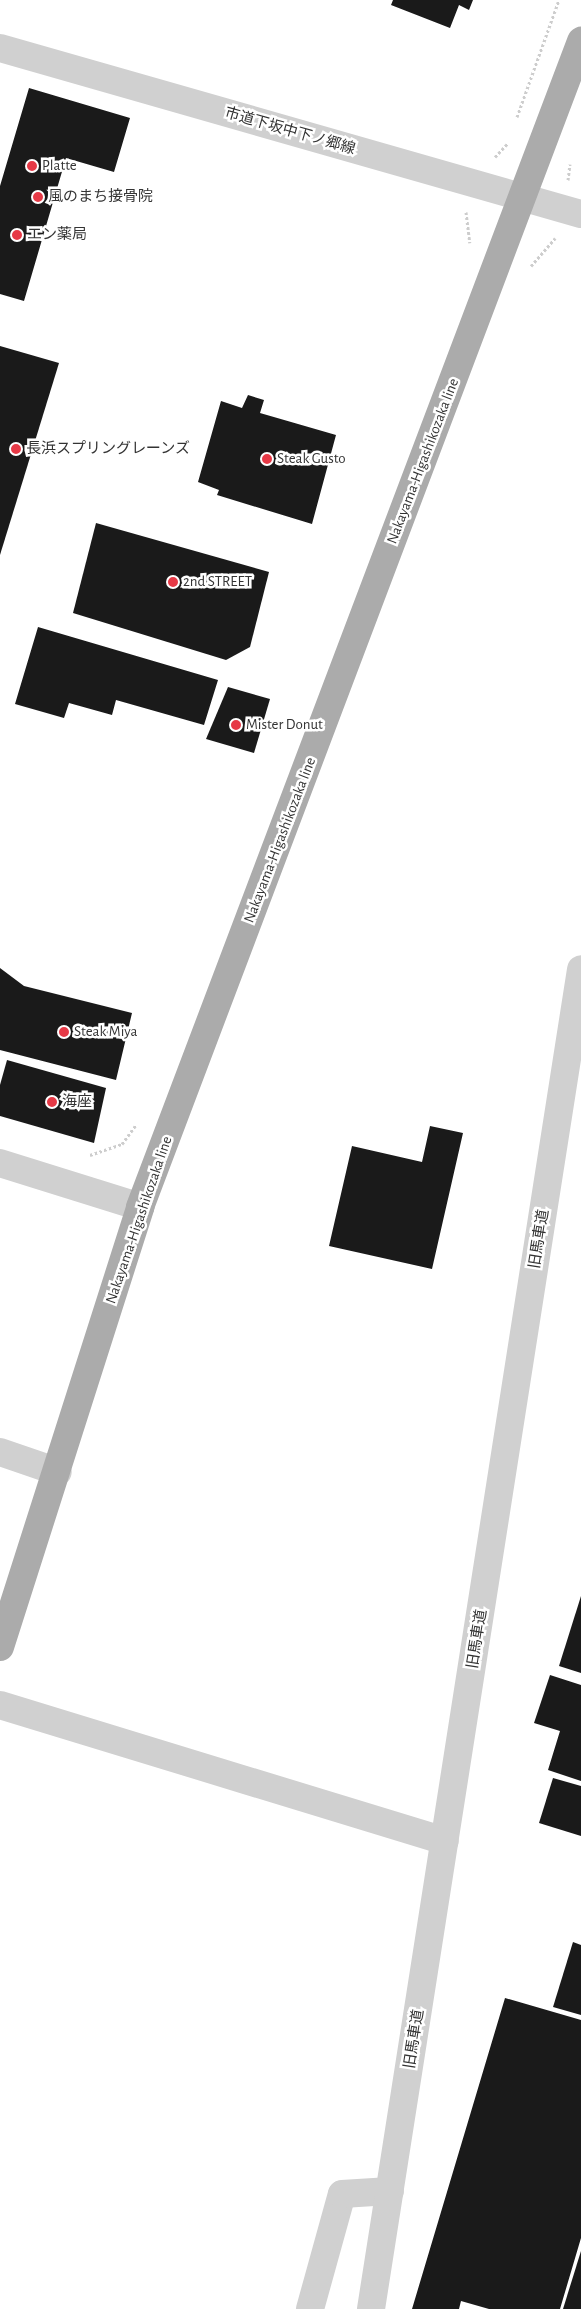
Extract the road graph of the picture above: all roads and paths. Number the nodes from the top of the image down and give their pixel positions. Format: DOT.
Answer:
graph roads {
  1 [pos="581,41"];
  2 [pos="0,48"];
  3 [pos="572,158"];
  4 [pos="568,191"];
  5 [pos="523,198"];
  6 [pos="581,214"];
  7 [pos="558,234"];
  8 [pos="531,266"];
  9 [pos="581,969"];
  10 [pos="0,1163"];
  11 [pos="140,1207"];
  12 [pos="0,1452"];
  13 [pos="58,1472"];
  14 [pos="0,1647"];
  15 [pos="0,1705"];
  16 [pos="446,1841"];
  17 [pos="390,2191"];
  18 [pos="310,2309"];
  19 [pos="371,2309"];
  1 -- 5 [label="main road, Nakayama-Higashikozaka line"];
  2 -- 5 [label="street, 市道下坂中下ノ郷線"];
  3 -- 4 [label="path"];
  5 -- 6 [label="street, 市道下坂中下ノ郷線"];
  5 -- 11 [label="main road, Nakayama-Higashikozaka line"];
  7 -- 8 [label="path"];
  9 -- 16 [label="street, 旧馬車道"];
  10 -- 11 [label="street"];
  11 -- 13 [label="main road, Nakayama-Higashikozaka line"];
  12 -- 13 [label="street"];
  13 -- 14 [label="main road, Nakayama-Higashikozaka line"];
  15 -- 16 [label="street"];
  16 -- 17 [label="street, 旧馬車道"];
  17 -- 18 [label="street"];
  17 -- 19 [label="street, 旧馬車道"];
}
